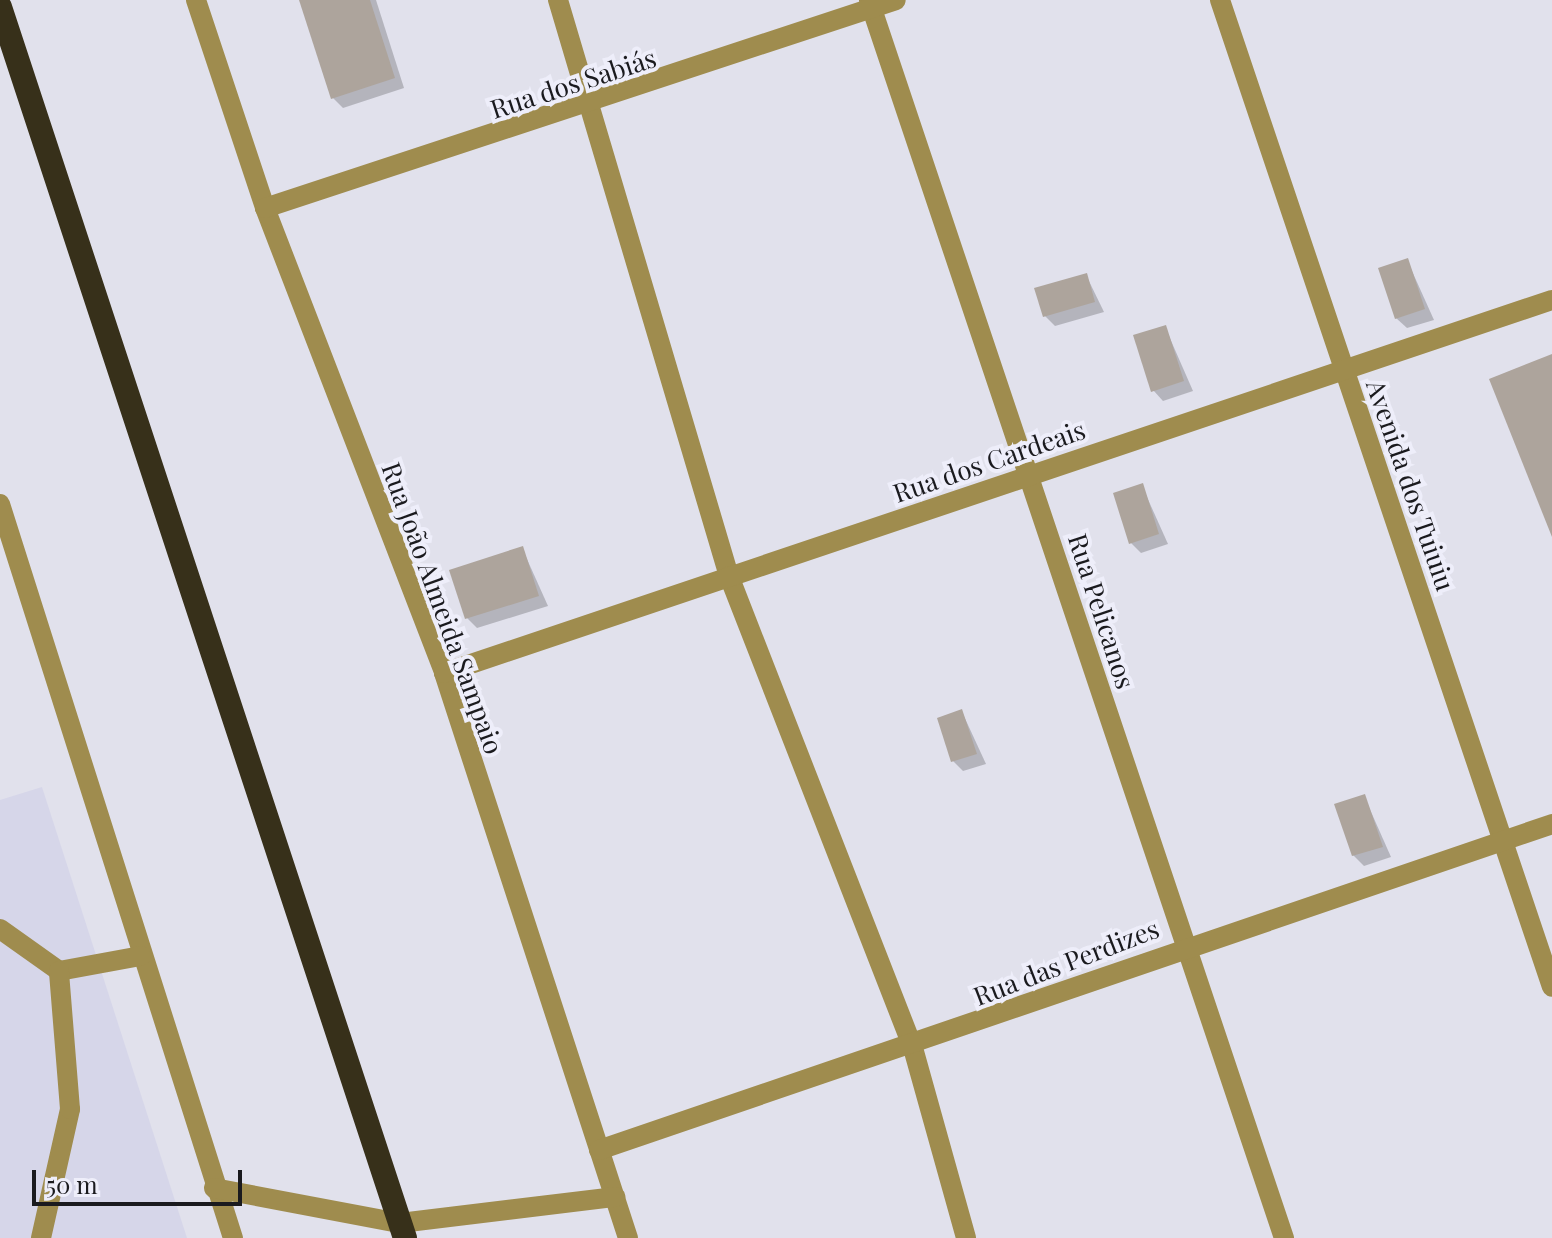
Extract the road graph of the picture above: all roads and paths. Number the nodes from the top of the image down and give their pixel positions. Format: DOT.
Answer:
graph roads {
  1 [pos="196,0"];
  2 [pos="558,0"];
  3 [pos="896,0"];
  4 [pos="1220,0"];
  5 [pos="871,4"];
  6 [pos="0,7"];
  7 [pos="592,106"];
  8 [pos="265,208"];
  9 [pos="1552,300"];
  10 [pos="1344,369"];
  11 [pos="1029,475"];
  12 [pos="0,504"];
  13 [pos="729,576"];
  14 [pos="444,673"];
  15 [pos="1552,824"];
  16 [pos="1503,840"];
  17 [pos="0,929"];
  18 [pos="1186,945"];
  19 [pos="141,956"];
  20 [pos="59,971"];
  21 [pos="1552,987"];
  22 [pos="913,1048"];
  23 [pos="599,1150"];
  24 [pos="214,1188"];
  25 [pos="615,1197"];
  26 [pos="402,1230"];
  27 [pos="41,1238"];
  28 [pos="233,1238"];
  29 [pos="628,1238"];
  30 [pos="966,1238"];
  31 [pos="1284,1238"];
  1 -- 8 [label="street, Rua João Almeida Sampaio"];
  2 -- 7 [label="street"];
  3 -- 5 [label="street, Rua dos Sabiás"];
  4 -- 10 [label="street, Avenida dos Tuiuiu"];
  5 -- 7 [label="street, Rua dos Sabiás"];
  5 -- 11 [label="street, Rua Pelicanos"];
  6 -- 26 [label="highway"];
  7 -- 8 [label="street, Rua dos Sabiás"];
  7 -- 13 [label="street"];
  8 -- 14 [label="street, Rua João Almeida Sampaio"];
  9 -- 10 [label="street, Rua dos Cardeais"];
  10 -- 11 [label="street, Rua dos Cardeais"];
  10 -- 16 [label="street, Avenida dos Tuiuiu"];
  11 -- 13 [label="street, Rua dos Cardeais"];
  11 -- 18 [label="street, Rua Pelicanos"];
  12 -- 19 [label="street"];
  13 -- 14 [label="street, Rua dos Cardeais"];
  13 -- 22 [label="street"];
  14 -- 23 [label="street, Rua João Almeida Sampaio"];
  15 -- 16 [label="street, Rua das Perdizes"];
  16 -- 18 [label="street, Rua das Perdizes"];
  16 -- 21 [label="street, Avenida dos Tuiuiu"];
  17 -- 20 [label="street"];
  18 -- 22 [label="street, Rua das Perdizes"];
  18 -- 31 [label="street, Rua Pelicanos"];
  19 -- 20 [label="street"];
  19 -- 24 [label="street"];
  20 -- 27 [label="street"];
  22 -- 23 [label="street, Rua das Perdizes"];
  22 -- 30 [label="street"];
  23 -- 25 [label="street, Rua João Almeida Sampaio"];
  24 -- 26 [label="street"];
  24 -- 28 [label="street"];
  25 -- 26 [label="street"];
  25 -- 29 [label="street, Rua João Almeida Sampaio"];
}
